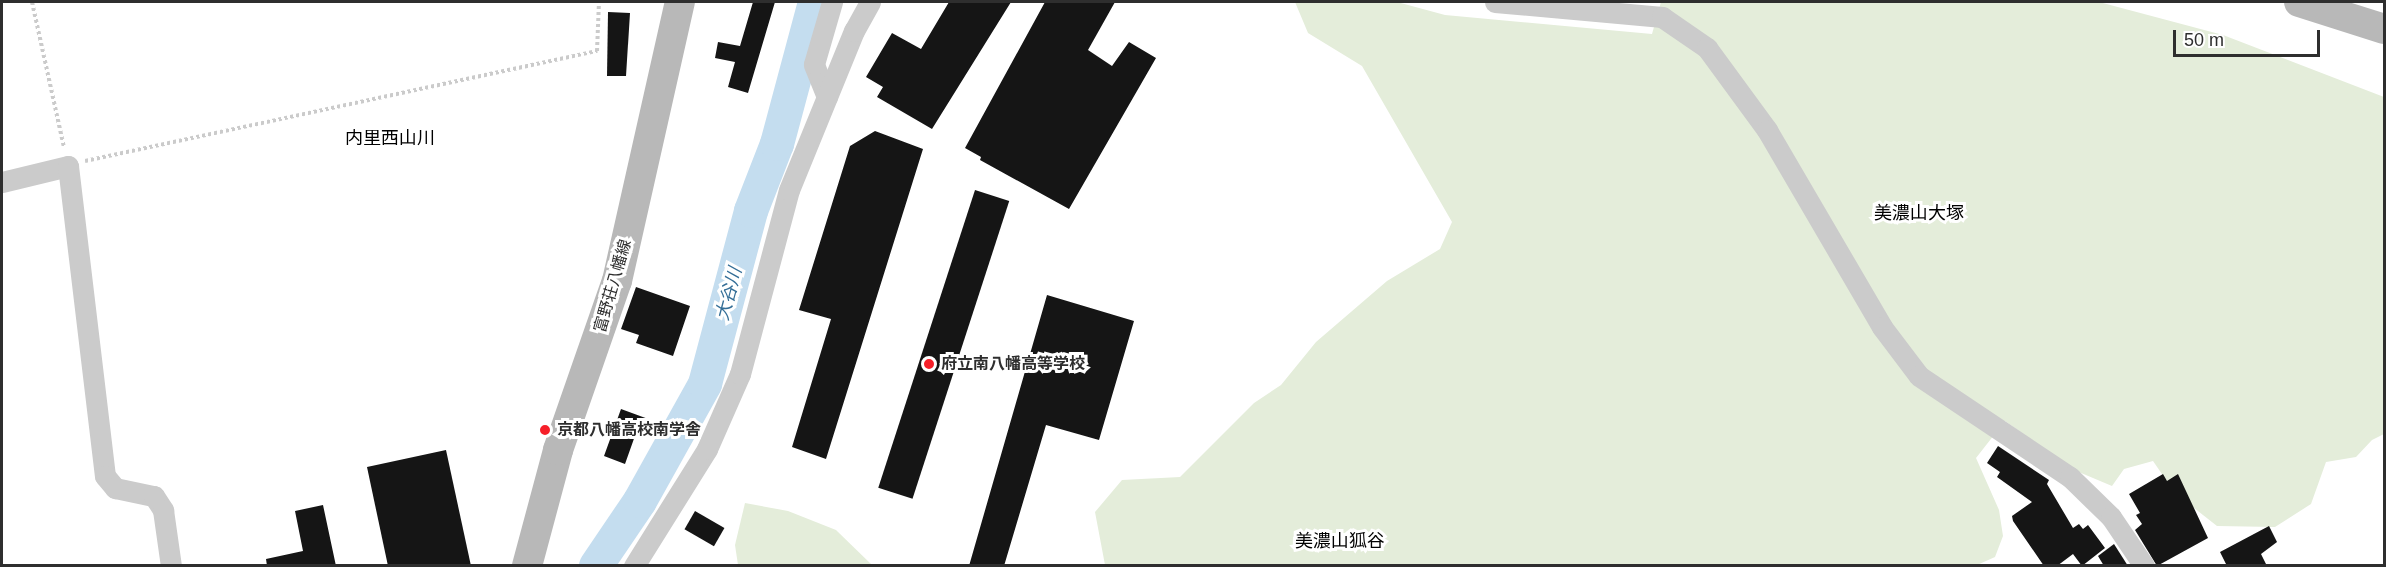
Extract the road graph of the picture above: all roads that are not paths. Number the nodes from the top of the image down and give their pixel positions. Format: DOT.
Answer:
graph roads {
  1 [pos="680,2"];
  2 [pos="832,2"];
  3 [pos="870,2"];
  4 [pos="1494,2"];
  5 [pos="2299,2"];
  6 [pos="2385,29"];
  7 [pos="827,97"];
  8 [pos="2,182"];
  9 [pos="171,566"];
  10 [pos="527,566"];
  11 [pos="634,566"];
  12 [pos="2144,566"];
  1 -- 10 [label="main road, 富野荘八幡線"];
  2 -- 7 [label="street"];
  3 -- 7 [label="street"];
  4 -- 12 [label="street"];
  5 -- 6 [label="main road"];
  7 -- 11 [label="street"];
  8 -- 9 [label="street"];
}
